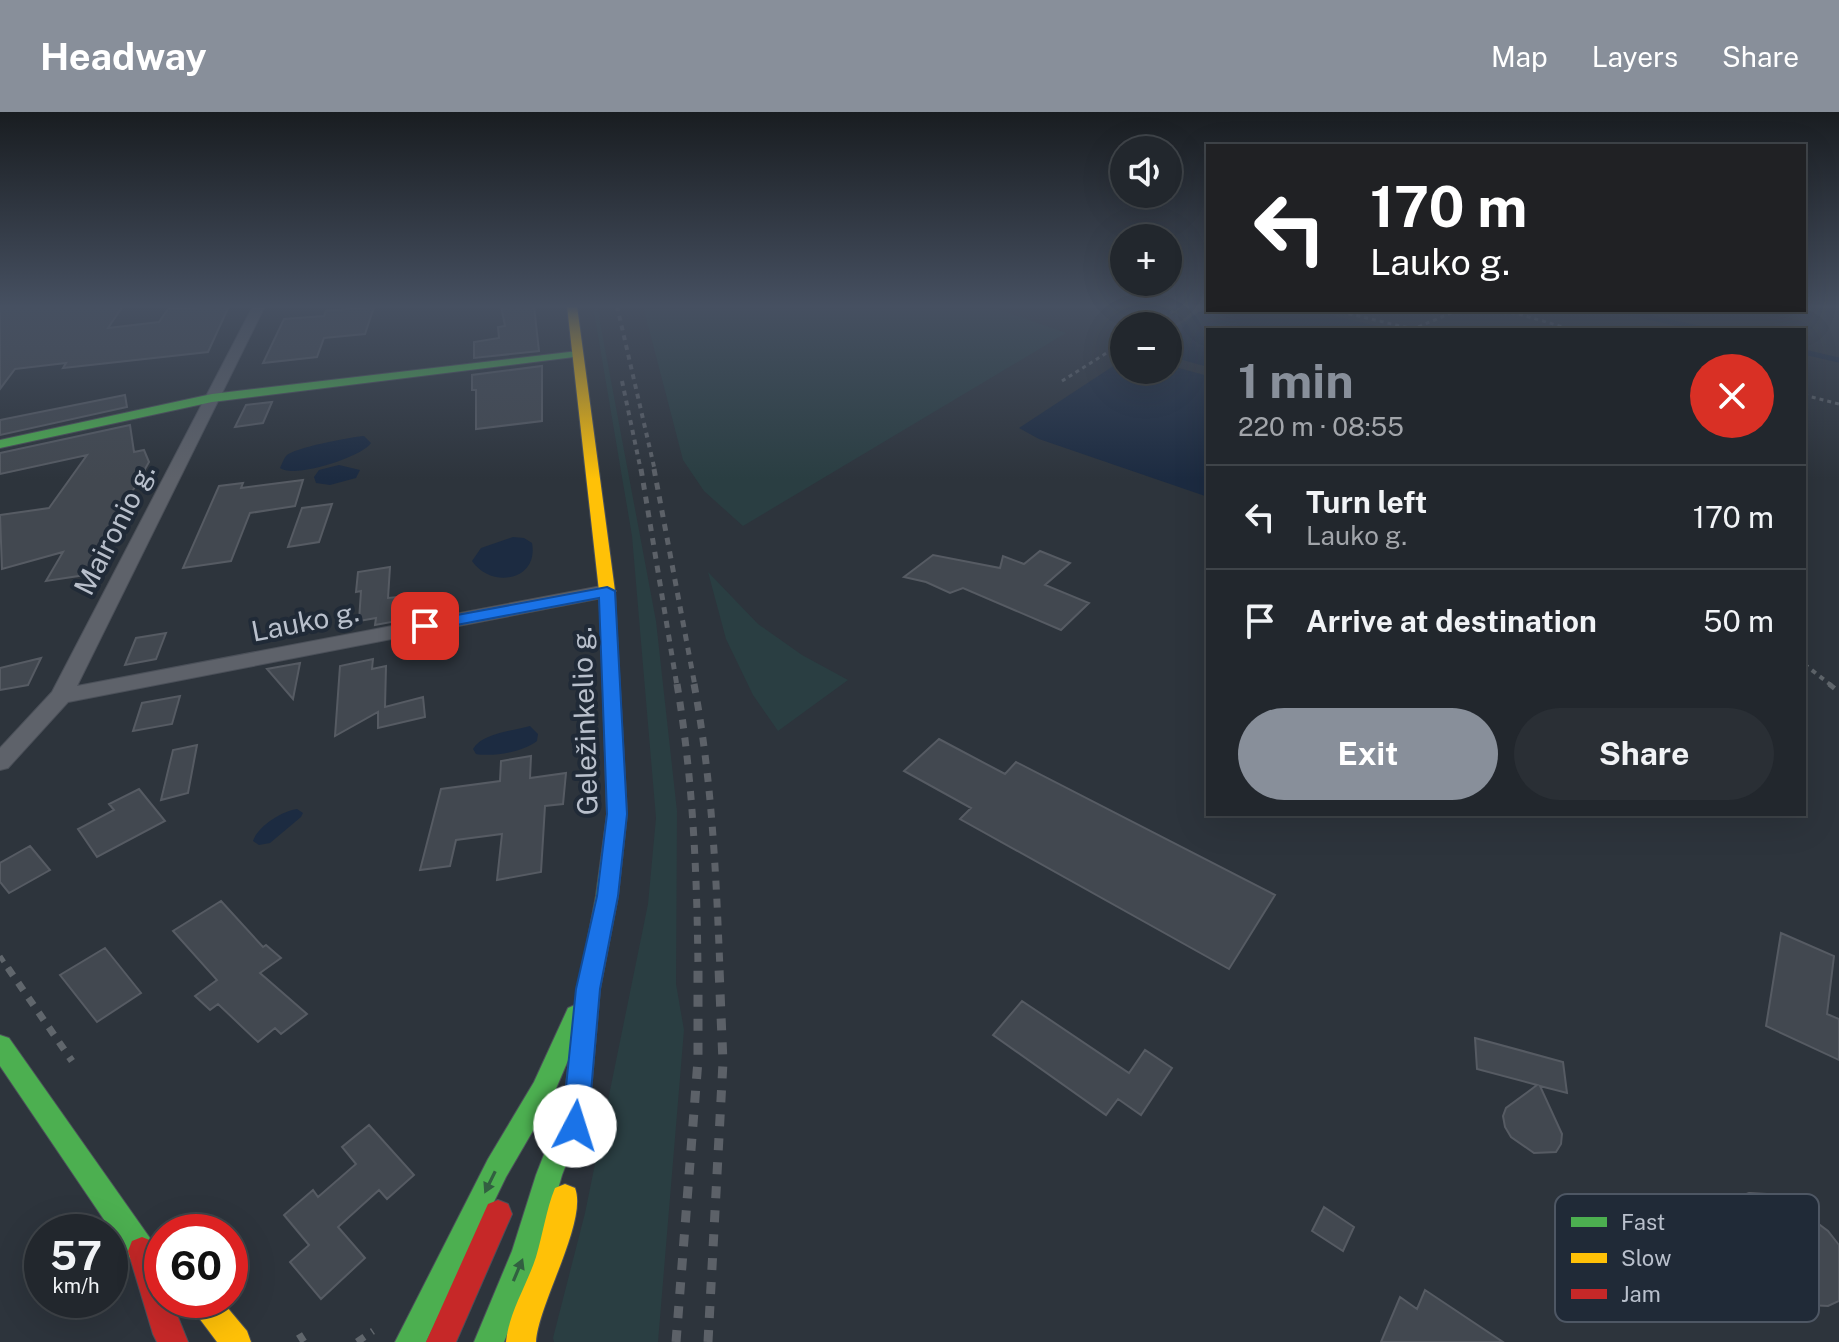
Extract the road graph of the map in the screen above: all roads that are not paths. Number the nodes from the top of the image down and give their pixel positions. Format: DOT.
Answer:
graph roads {
  1 [pos="230,363"];
  2 [pos="500,363"];
  3 [pos="579,363"];
  4 [pos="212,398"];
  5 [pos="0,444"];
  6 [pos="607,591"];
  7 [pos="61,696"];
  8 [pos="0,762"];
  9 [pos="588,989"];
  10 [pos="0,1046"];
  11 [pos="543,1090"];
  12 [pos="577,1103"];
  13 [pos="518,1171"];
  14 [pos="505,1200"];
  15 [pos="142,1251"];
  16 [pos="217,1318"];
  17 [pos="173,1342"];
  18 [pos="236,1342"];
  19 [pos="410,1342"];
  20 [pos="441,1342"];
  21 [pos="489,1342"];
  22 [pos="521,1342"];
  1 -- 4 [label="street, Maironio g."];
  2 -- 4 [label="main road"];
  3 -- 6 [label="main road, Geležinkelio g."];
  4 -- 5 [label="main road"];
  4 -- 7 [label="street, Maironio g."];
  6 -- 7 [label="street, Lauko g."];
  6 -- 9 [label="main road, Geležinkelio g."];
  7 -- 8 [label="street, Maironio g."];
  9 -- 11 [label="main road, Geležinkelio g."];
  9 -- 12 [label="main road, Geležinkelio g."];
  10 -- 15 [label="main road"];
  11 -- 13 [label="main road, Geležinkelio g."];
  11 -- 19 [label="main road, Geležinkelio g., one-way"];
  21 -- 12 [label="main road, Geležinkelio g., one-way"];
  12 -- 22 [label="main road"];
  14 -- 20 [label="main road"];
  15 -- 17 [label="main road"];
  16 -- 18 [label="main road"];
}
